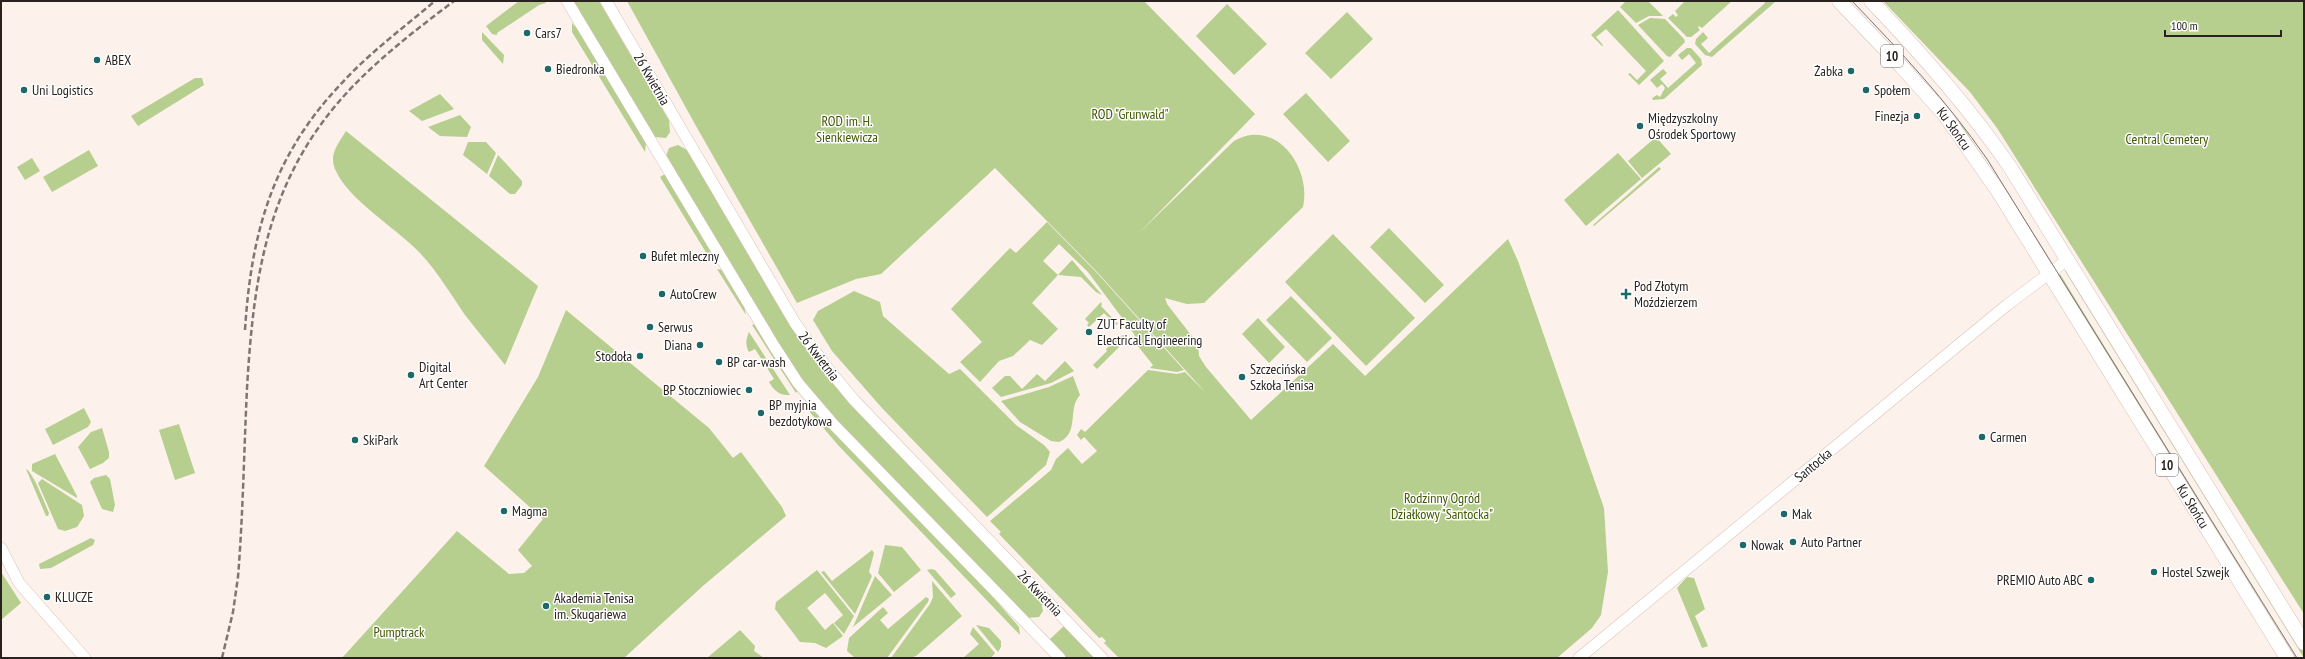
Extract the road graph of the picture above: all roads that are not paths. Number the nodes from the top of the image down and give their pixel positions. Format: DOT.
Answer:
graph roads {
  1 [pos="567,1"];
  2 [pos="606,1"];
  3 [pos="1839,1"];
  4 [pos="1871,1"];
  5 [pos="2067,260"];
  6 [pos="2048,272"];
  7 [pos="1,548"];
  8 [pos="2304,643"];
  9 [pos="85,658"];
  10 [pos="1060,658"];
  11 [pos="1102,658"];
  12 [pos="1579,658"];
  13 [pos="2287,658"];
  1 -- 10 [label="street"];
  2 -- 11 [label="street, 26 Kwietnia"];
  3 -- 6 [label="main road, Ku Słońcu / 10"];
  4 -- 5 [label="main road, Ku Słońcu / 10"];
  5 -- 6 [label="street"];
  5 -- 8 [label="main road, Ku Słońcu / 10"];
  6 -- 12 [label="street, Santocka"];
  6 -- 13 [label="main road, Ku Słońcu / 10"];
  7 -- 9 [label="street"];
}
